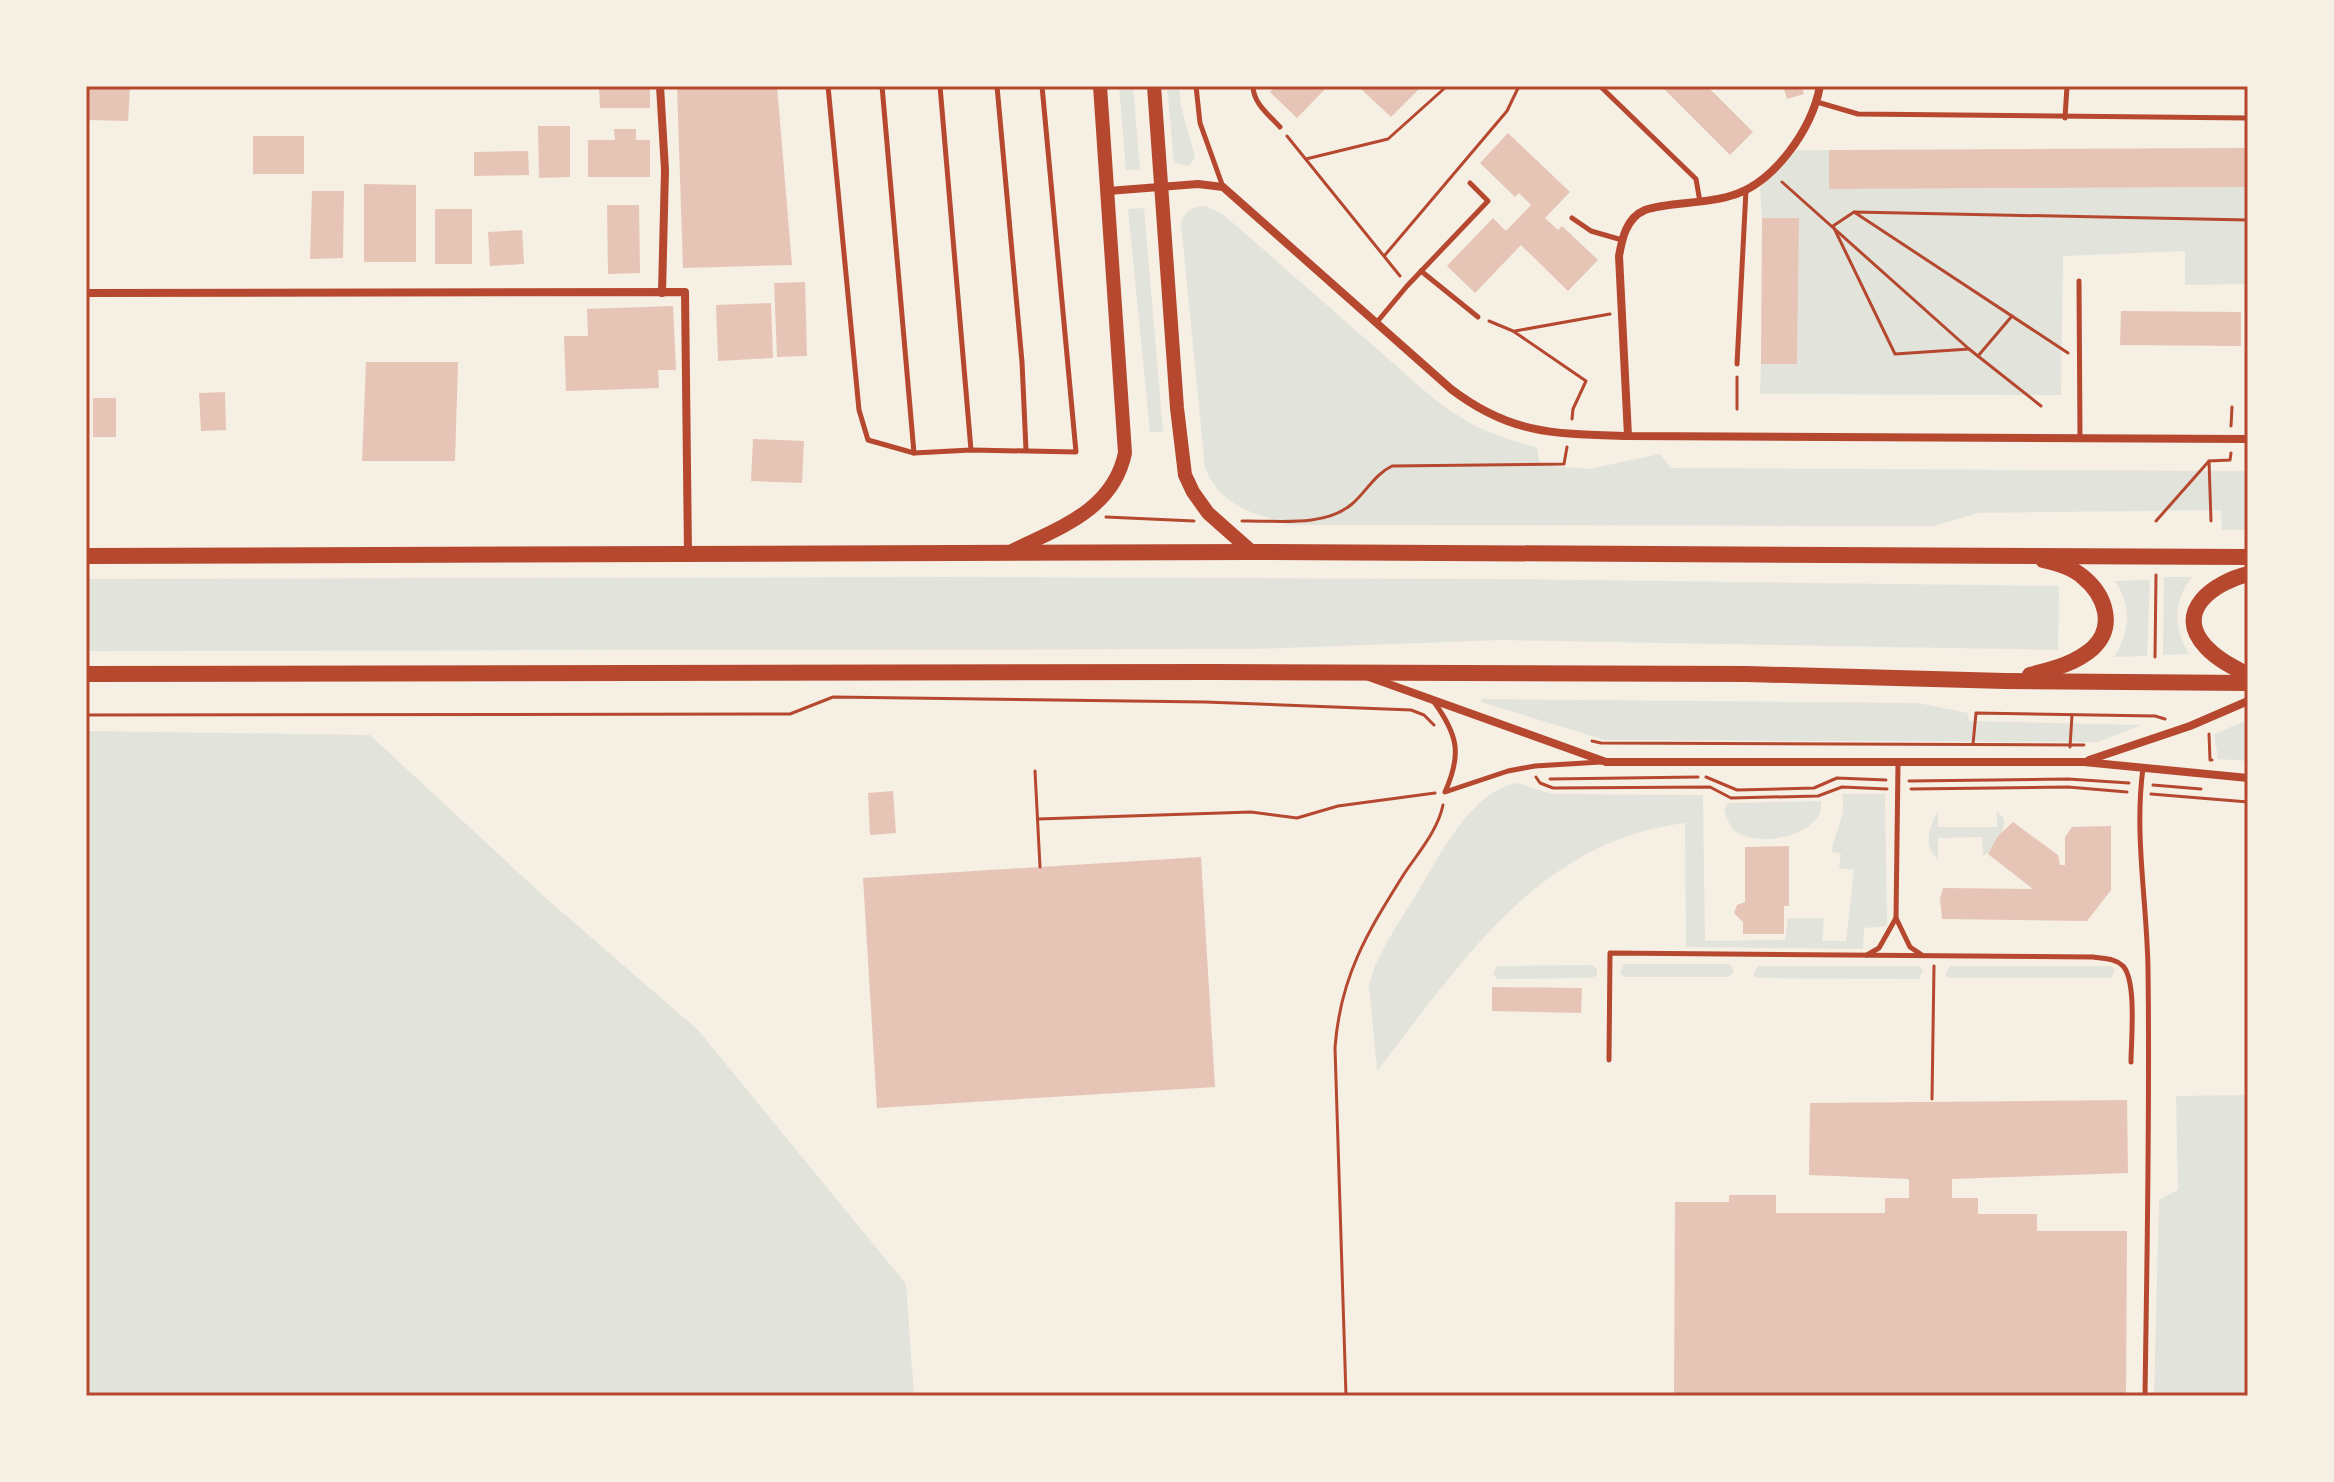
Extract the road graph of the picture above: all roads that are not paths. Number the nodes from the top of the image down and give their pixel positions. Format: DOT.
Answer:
graph roads {
  1 [pos="660,86"];
  2 [pos="828,86"];
  3 [pos="882,86"];
  4 [pos="940,86"];
  5 [pos="997,86"];
  6 [pos="1042,86"];
  7 [pos="1100,86"];
  8 [pos="1154,86"];
  9 [pos="1196,86"];
  10 [pos="1253,86"];
  11 [pos="1600,86"];
  12 [pos="1820,86"];
  13 [pos="2067,86"];
  14 [pos="1817,102"];
  15 [pos="2065,118"];
  16 [pos="2248,118"];
  17 [pos="1280,127"];
  18 [pos="1470,183"];
  19 [pos="1223,187"];
  20 [pos="1163,188"];
  21 [pos="1746,190"];
  22 [pos="1108,191"];
  23 [pos="1700,202"];
  24 [pos="1572,218"];
  25 [pos="1622,240"];
  26 [pos="1421,271"];
  27 [pos="2079,281"];
  28 [pos="86,293"];
  29 [pos="662,293"];
  30 [pos="1478,317"];
  31 [pos="1377,322"];
  32 [pos="1737,364"];
  33 [pos="1628,436"];
  34 [pos="2080,438"];
  35 [pos="2248,439"];
  36 [pos="971,450"];
  37 [pos="1026,450"];
  38 [pos="914,453"];
  39 [pos="1010,552"];
  40 [pos="1252,552"];
  41 [pos="688,554"];
  42 [pos="2017,554"];
  43 [pos="86,556"];
  44 [pos="2248,557"];
  45 [pos="2248,574"];
  46 [pos="1357,673"];
  47 [pos="86,674"];
  48 [pos="2248,675"];
  49 [pos="2005,681"];
  50 [pos="2248,683"];
  51 [pos="1431,698"];
  52 [pos="2248,701"];
  53 [pos="1606,762"];
  54 [pos="1898,762"];
  55 [pos="2084,762"];
  56 [pos="2143,768"];
  57 [pos="2248,778"];
  58 [pos="1896,918"];
  59 [pos="1866,955"];
  60 [pos="1922,955"];
  61 [pos="1609,1060"];
  62 [pos="2131,1062"];
  63 [pos="2145,1396"];
  1 -- 29 [label="street"];
  2 -- 38 [label="lane"];
  3 -- 38 [label="lane"];
  4 -- 36 [label="lane"];
  5 -- 37 [label="lane"];
  6 -- 37 [label="lane"];
  7 -- 22 [label="main road"];
  8 -- 20 [label="main road"];
  9 -- 19 [label="lane"];
  10 -- 17 [label="lane"];
  11 -- 23 [label="lane"];
  12 -- 14 [label="street"];
  13 -- 15 [label="lane"];
  14 -- 15 [label="lane"];
  14 -- 21 [label="street"];
  15 -- 16 [label="lane"];
  18 -- 26 [label="lane"];
  19 -- 20 [label="street"];
  19 -- 31 [label="street"];
  20 -- 22 [label="street"];
  20 -- 40 [label="main road"];
  21 -- 23 [label="street"];
  21 -- 32 [label="lane"];
  22 -- 39 [label="main road"];
  23 -- 25 [label="street"];
  24 -- 25 [label="lane"];
  25 -- 33 [label="street"];
  26 -- 30 [label="lane"];
  26 -- 31 [label="lane"];
  27 -- 34 [label="lane"];
  28 -- 29 [label="street"];
  29 -- 41 [label="street"];
  31 -- 33 [label="street"];
  33 -- 34 [label="street"];
  34 -- 35 [label="street"];
  36 -- 37 [label="lane"];
  36 -- 38 [label="lane"];
  39 -- 40 [label="highway"];
  39 -- 41 [label="highway"];
  40 -- 42 [label="highway"];
  41 -- 43 [label="highway"];
  42 -- 44 [label="highway"];
  42 -- 49 [label="highway"];
  45 -- 48 [label="highway"];
  46 -- 47 [label="highway"];
  46 -- 49 [label="highway"];
  46 -- 51 [label="street"];
  49 -- 50 [label="highway"];
  51 -- 53 [label="street"];
  51 -- 53 [label="lane"];
  52 -- 55 [label="street"];
  53 -- 54 [label="street"];
  54 -- 55 [label="street"];
  54 -- 58 [label="lane"];
  55 -- 56 [label="street"];
  56 -- 57 [label="street"];
  56 -- 63 [label="lane"];
  58 -- 59 [label="lane"];
  58 -- 60 [label="lane"];
  59 -- 60 [label="lane"];
  59 -- 61 [label="lane"];
  60 -- 62 [label="lane"];
}
